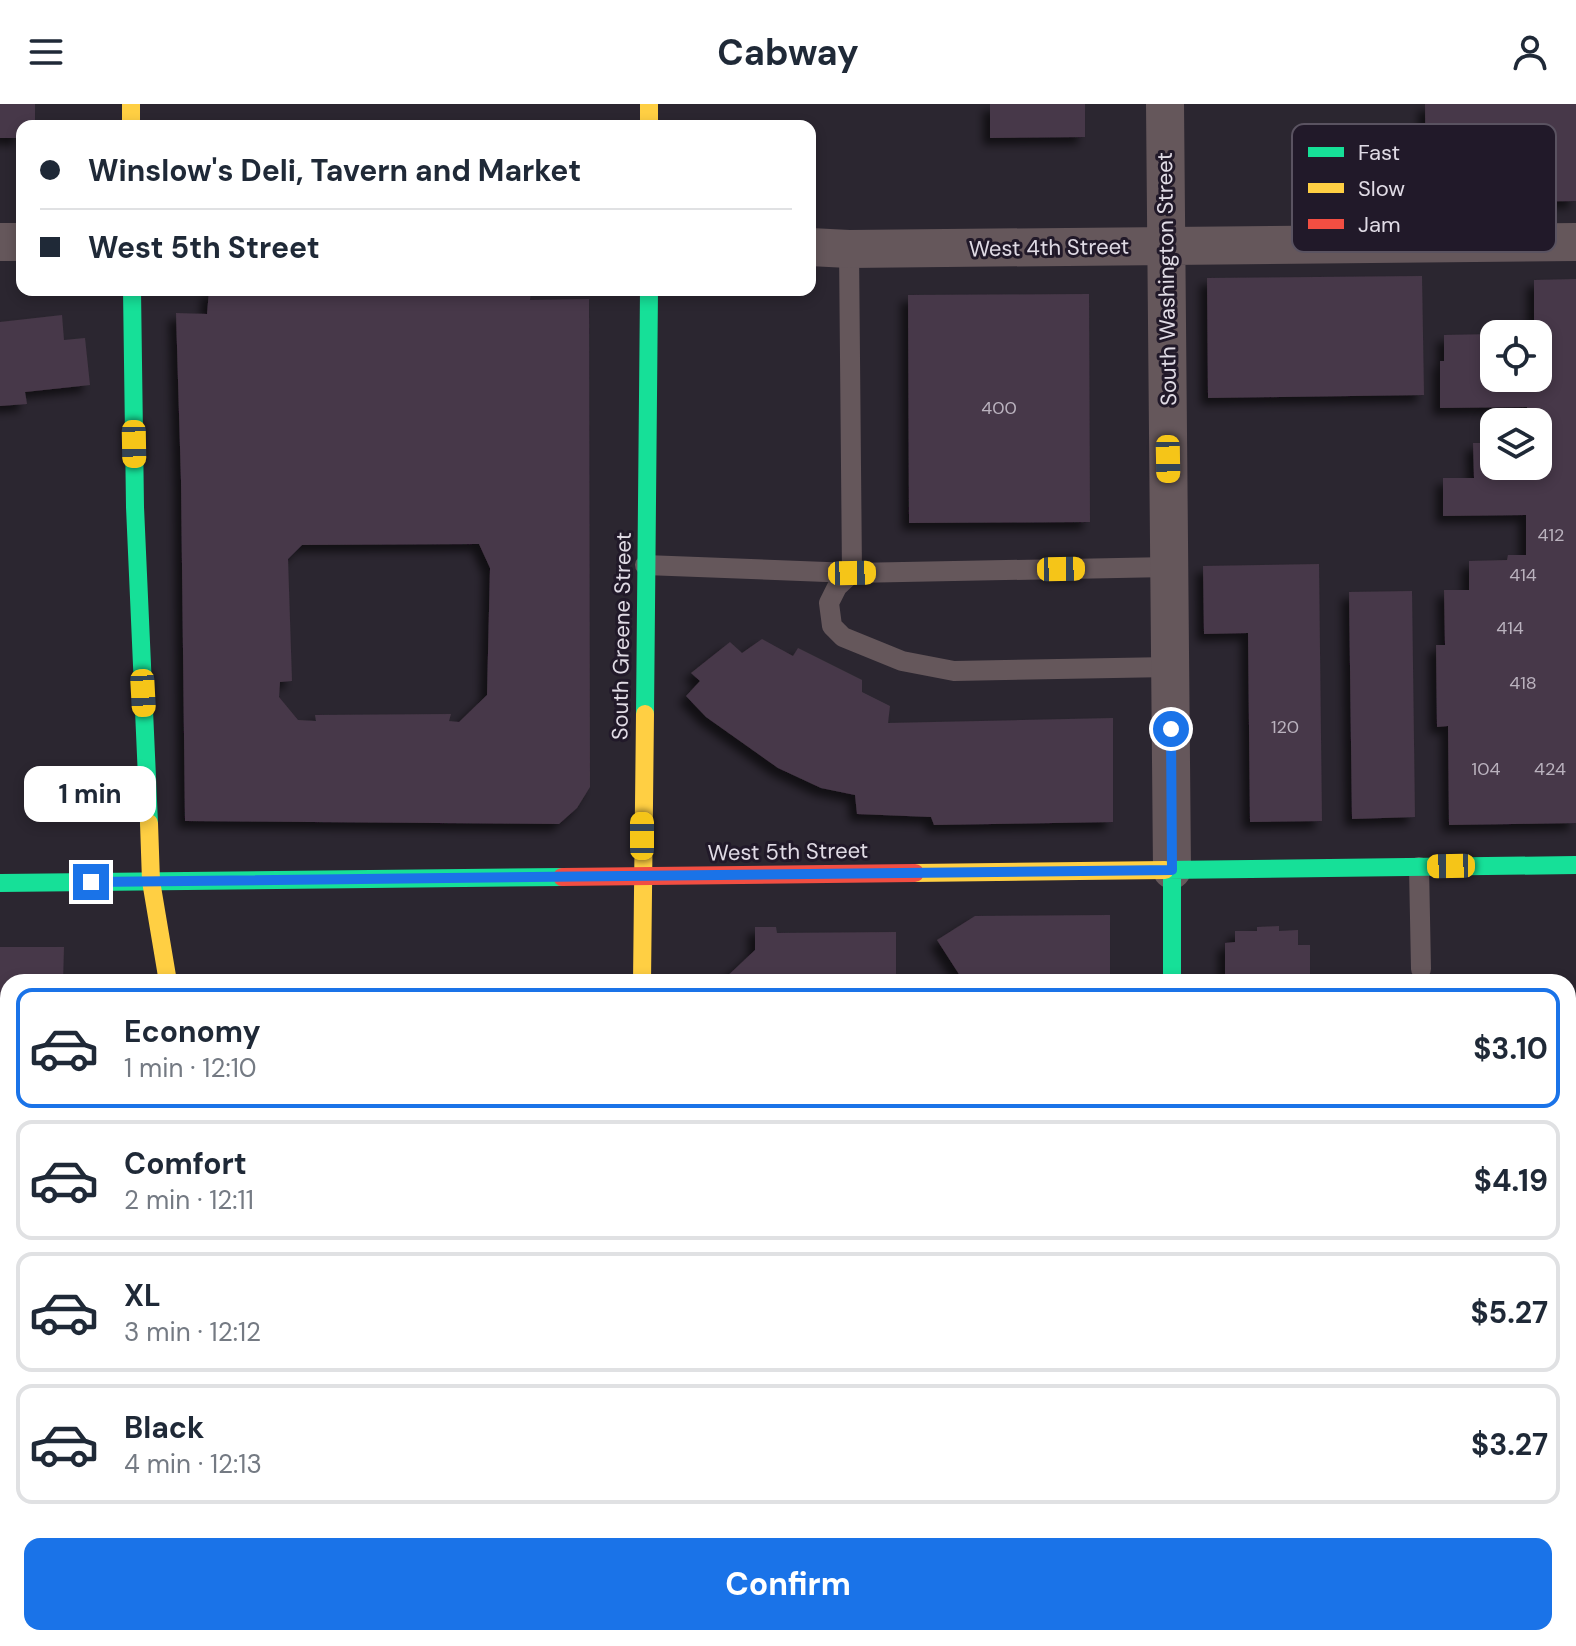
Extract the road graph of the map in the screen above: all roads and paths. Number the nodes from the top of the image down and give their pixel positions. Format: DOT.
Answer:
graph roads {
  1 [pos="1165,104"];
  2 [pos="1556,242"];
  3 [pos="1576,242"];
  4 [pos="1292,245"];
  5 [pos="1166,246"];
  6 [pos="816,247"];
  7 [pos="849,249"];
  8 [pos="132,296"];
  9 [pos="649,296"];
  10 [pos="645,565"];
  11 [pos="1169,567"];
  12 [pos="852,573"];
  13 [pos="1170,667"];
  14 [pos="1576,865"];
  15 [pos="1419,867"];
  16 [pos="1172,870"];
  17 [pos="642,876"];
  18 [pos="151,881"];
  19 [pos="0,883"];
  20 [pos="1421,969"];
  21 [pos="167,974"];
  22 [pos="642,974"];
  23 [pos="1172,974"];
  1 -- 5 [label="street, South Washington Street"];
  2 -- 3 [label="street, West 4th Street"];
  4 -- 5 [label="street, West 4th Street"];
  5 -- 7 [label="street, West 4th Street"];
  5 -- 11 [label="street, South Washington Street"];
  6 -- 7 [label="street, West 4th Street"];
  7 -- 12 [label="lane"];
  8 -- 18 [label="main road"];
  9 -- 10 [label="main road, South Greene Street"];
  10 -- 12 [label="lane"];
  10 -- 17 [label="main road, South Greene Street"];
  11 -- 12 [label="lane"];
  11 -- 13 [label="street, South Washington Street"];
  12 -- 13 [label="lane"];
  13 -- 16 [label="street, South Washington Street"];
  14 -- 15 [label="main road, West 5th Street"];
  15 -- 16 [label="main road, West 5th Street"];
  15 -- 20 [label="lane"];
  16 -- 17 [label="main road, West 5th Street"];
  16 -- 23 [label="main road, South Washington Street"];
  17 -- 18 [label="main road, West 5th Street"];
  17 -- 22 [label="main road, South Greene Street"];
  18 -- 19 [label="main road, West 5th Street"];
  18 -- 21 [label="main road"];
}
